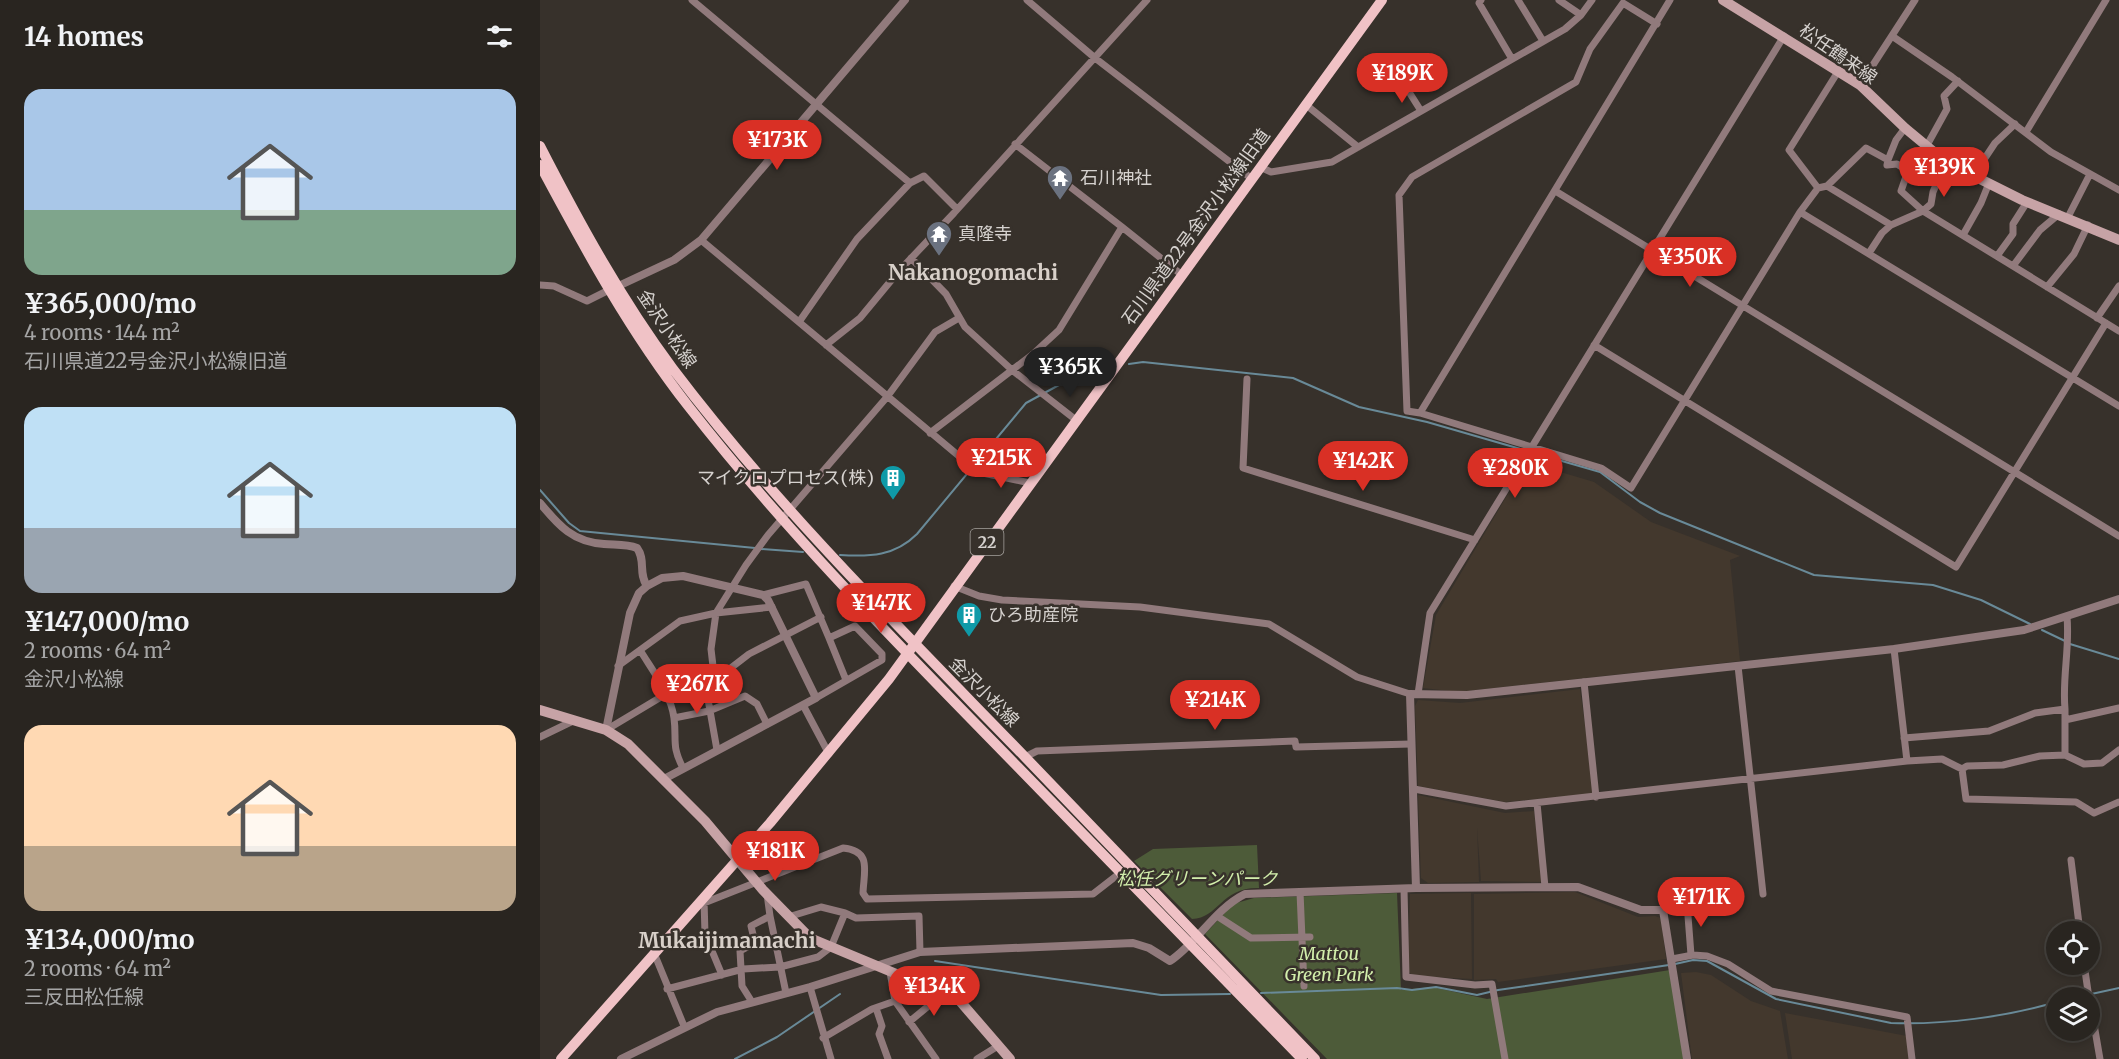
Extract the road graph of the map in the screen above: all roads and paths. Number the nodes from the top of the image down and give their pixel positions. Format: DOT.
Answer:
graph roads {
  1 [pos="692,0"];
  2 [pos="905,0"];
  3 [pos="1027,0"];
  4 [pos="1147,0"];
  5 [pos="1382,0"];
  6 [pos="1482,0"];
  7 [pos="1518,0"];
  8 [pos="1559,0"];
  9 [pos="1592,0"];
  10 [pos="1670,0"];
  11 [pos="1723,0"];
  12 [pos="1915,0"];
  13 [pos="2106,0"];
  14 [pos="1581,15"];
  15 [pos="1657,24"];
  16 [pos="1784,36"];
  17 [pos="1892,36"];
  18 [pos="1543,40"];
  19 [pos="1095,58"];
  20 [pos="1512,59"];
  21 [pos="1839,70"];
  22 [pos="1958,81"];
  23 [pos="1404,84"];
  24 [pos="1860,85"];
  25 [pos="1305,104"];
  26 [pos="816,105"];
  27 [pos="1421,111"];
  28 [pos="2016,124"];
  29 [pos="1905,128"];
  30 [pos="2026,132"];
  31 [pos="1015,144"];
  32 [pos="540,146"];
  33 [pos="1358,147"];
  34 [pos="1929,149"];
  35 [pos="1888,160"];
  36 [pos="1946,162"];
  37 [pos="540,165"];
  38 [pos="1260,167"];
  39 [pos="1908,171"];
  40 [pos="2090,174"];
  41 [pos="1973,176"];
  42 [pos="1252,179"];
  43 [pos="910,183"];
  44 [pos="1989,183"];
  45 [pos="1827,186"];
  46 [pos="1818,188"];
  47 [pos="2119,190"];
  48 [pos="1557,192"];
  49 [pos="2027,202"];
  50 [pos="957,209"];
  51 [pos="1923,211"];
  52 [pos="1800,212"];
  53 [pos="2063,216"];
  54 [pos="1891,225"];
  55 [pos="2088,225"];
  56 [pos="1122,227"];
  57 [pos="1963,236"];
  58 [pos="701,240"];
  59 [pos="2119,240"];
  60 [pos="1652,249"];
  61 [pos="1869,253"];
  62 [pos="1997,256"];
  63 [pos="911,258"];
  64 [pos="2013,266"];
  65 [pos="1182,275"];
  66 [pos="540,285"];
  67 [pos="2119,286"];
  68 [pos="2047,287"];
  69 [pos="614,288"];
  70 [pos="1742,306"];
  71 [pos="958,318"];
  72 [pos="2097,318"];
  73 [pos="799,322"];
  74 [pos="2106,323"];
  75 [pos="2119,331"];
  76 [pos="826,345"];
  77 [pos="1594,345"];
  78 [pos="1012,370"];
  79 [pos="2072,378"];
  80 [pos="1247,379"];
  81 [pos="887,397"];
  82 [pos="1684,402"];
  83 [pos="2119,406"];
  84 [pos="1420,413"];
  85 [pos="1076,420"];
  86 [pos="930,433"];
  87 [pos="1533,446"];
  88 [pos="2015,472"];
  89 [pos="1030,483"];
  90 [pos="540,503"];
  91 [pos="786,515"];
  92 [pos="2119,536"];
  93 [pos="1475,540"];
  94 [pos="647,586"];
  95 [pos="954,586"];
  96 [pos="732,587"];
  97 [pos="763,595"];
  98 [pos="2119,599"];
  99 [pos="772,607"];
  100 [pos="716,613"];
  101 [pos="821,617"];
  102 [pos="2067,617"];
  103 [pos="786,637"];
  104 [pos="829,638"];
  105 [pos="914,644"];
  106 [pos="1894,649"];
  107 [pos="640,650"];
  108 [pos="906,655"];
  109 [pos="618,666"];
  110 [pos="1738,666"];
  111 [pos="714,675"];
  112 [pos="704,677"];
  113 [pos="846,680"];
  114 [pos="1584,682"];
  115 [pos="666,694"];
  116 [pos="1414,694"];
  117 [pos="816,698"];
  118 [pos="803,705"];
  119 [pos="2119,708"];
  120 [pos="2065,709"];
  121 [pos="540,710"];
  122 [pos="709,711"];
  123 [pos="674,718"];
  124 [pos="575,720"];
  125 [pos="2065,720"];
  126 [pos="767,724"];
  127 [pos="606,729"];
  128 [pos="540,738"];
  129 [pos="1904,738"];
  130 [pos="1411,744"];
  131 [pos="717,750"];
  132 [pos="2119,750"];
  133 [pos="829,754"];
  134 [pos="2065,755"];
  135 [pos="1025,757"];
  136 [pos="1907,761"];
  137 [pos="683,768"];
  138 [pos="1962,768"];
  139 [pos="664,779"];
  140 [pos="1751,779"];
  141 [pos="1414,789"];
  142 [pos="1596,797"];
  143 [pos="2119,802"];
  144 [pos="1537,803"];
  145 [pos="739,859"];
  146 [pos="2071,860"];
  147 [pos="1120,873"];
  148 [pos="757,880"];
  149 [pos="1545,887"];
  150 [pos="1416,888"];
  151 [pos="1404,889"];
  152 [pos="1300,892"];
  153 [pos="767,894"];
  154 [pos="1763,894"];
  155 [pos="704,900"];
  156 [pos="1687,903"];
  157 [pos="845,914"];
  158 [pos="770,916"];
  159 [pos="1217,916"];
  160 [pos="788,917"];
  161 [pos="2079,921"];
  162 [pos="1306,937"];
  163 [pos="1194,940"];
  164 [pos="831,947"];
  165 [pos="920,952"];
  166 [pos="654,953"];
  167 [pos="1691,955"];
  168 [pos="1673,963"];
  169 [pos="874,966"];
  170 [pos="780,967"];
  171 [pos="743,969"];
  172 [pos="890,972"];
  173 [pos="722,975"];
  174 [pos="1304,986"];
  175 [pos="810,987"];
  176 [pos="667,989"];
  177 [pos="786,993"];
  178 [pos="943,993"];
  179 [pos="895,1001"];
  180 [pos="752,1002"];
  181 [pos="876,1008"];
  182 [pos="909,1022"];
  183 [pos="684,1026"];
  184 [pos="823,1038"];
  185 [pos="2097,1041"];
  186 [pos="998,1046"];
  187 [pos="561,1059"];
  188 [pos="621,1059"];
  189 [pos="831,1059"];
  190 [pos="888,1059"];
  191 [pos="936,1059"];
  192 [pos="977,1059"];
  193 [pos="1010,1059"];
  194 [pos="1302,1059"];
  195 [pos="1315,1059"];
  196 [pos="1505,1059"];
  197 [pos="1687,1059"];
  198 [pos="1912,1059"];
  199 [pos="2100,1059"];
  1 -- 26 [label="street"];
  2 -- 26 [label="street"];
  3 -- 19 [label="street"];
  4 -- 19 [label="street"];
  5 -- 25 [label="main road, 石川県道22号金沢小松線旧道 / 22"];
  6 -- 20 [label="street"];
  7 -- 18 [label="street"];
  8 -- 14 [label="street"];
  9 -- 14 [label="street"];
  10 -- 15 [label="street"];
  11 -- 16 [label="main road, 松任鶴来線"];
  12 -- 17 [label="street"];
  13 -- 30 [label="street"];
  14 -- 18 [label="street"];
  15 -- 48 [label="street"];
  15 -- 84 [label="street"];
  16 -- 21 [label="main road, 松任鶴来線"];
  16 -- 60 [label="street"];
  17 -- 22 [label="street"];
  17 -- 24 [label="street"];
  18 -- 20 [label="street"];
  19 -- 31 [label="street"];
  19 -- 42 [label="street"];
  20 -- 27 [label="street"];
  21 -- 24 [label="main road, 松任鶴来線"];
  21 -- 46 [label="street"];
  22 -- 28 [label="street"];
  22 -- 34 [label="street"];
  23 -- 27 [label="street"];
  24 -- 29 [label="main road, 松任鶴来線"];
  25 -- 33 [label="street"];
  25 -- 38 [label="main road, 石川県道22号金沢小松線旧道 / 22"];
  26 -- 43 [label="street"];
  26 -- 58 [label="street"];
  27 -- 33 [label="street"];
  28 -- 30 [label="street"];
  28 -- 41 [label="street"];
  29 -- 34 [label="main road, 松任鶴来線"];
  29 -- 35 [label="street"];
  30 -- 40 [label="street"];
  31 -- 50 [label="street"];
  31 -- 56 [label="street"];
  32 -- 69 [label="main road, 金沢小松線"];
  33 -- 38 [label="street"];
  34 -- 36 [label="main road, 松任鶴来線"];
  34 -- 39 [label="street"];
  35 -- 39 [label="street"];
  35 -- 45 [label="street"];
  36 -- 41 [label="main road, 松任鶴来線"];
  36 -- 51 [label="street"];
  37 -- 69 [label="main road, 金沢小松線"];
  38 -- 42 [label="main road, 石川県道22号金沢小松線旧道 / 22"];
  39 -- 51 [label="street"];
  40 -- 47 [label="street"];
  40 -- 53 [label="street"];
  41 -- 44 [label="main road, 松任鶴来線"];
  42 -- 65 [label="main road, 石川県道22号金沢小松線旧道 / 22"];
  43 -- 50 [label="street"];
  43 -- 73 [label="street"];
  44 -- 49 [label="main road, 松任鶴来線"];
  44 -- 57 [label="street"];
  45 -- 46 [label="street"];
  45 -- 54 [label="street"];
  46 -- 52 [label="street"];
  48 -- 60 [label="street"];
  48 -- 84 [label="street"];
  49 -- 53 [label="main road, 松任鶴来線"];
  49 -- 62 [label="street"];
  50 -- 63 [label="street"];
  51 -- 54 [label="street"];
  51 -- 57 [label="street"];
  52 -- 61 [label="street"];
  52 -- 70 [label="street"];
  53 -- 55 [label="main road, 松任鶴来線"];
  53 -- 64 [label="street"];
  54 -- 61 [label="street"];
  55 -- 59 [label="main road, 松任鶴来線"];
  55 -- 68 [label="street"];
  56 -- 65 [label="street"];
  56 -- 78 [label="street"];
  57 -- 62 [label="street"];
  58 -- 69 [label="street"];
  58 -- 73 [label="street"];
  60 -- 70 [label="street"];
  60 -- 77 [label="street"];
  61 -- 79 [label="street"];
  62 -- 64 [label="street"];
  63 -- 71 [label="street"];
  63 -- 76 [label="street"];
  64 -- 68 [label="street"];
  65 -- 85 [label="main road, 石川県道22号金沢小松線旧道 / 22"];
  66 -- 69 [label="street"];
  67 -- 72 [label="street"];
  68 -- 72 [label="street"];
  69 -- 91 [label="main road, 金沢小松線"];
  70 -- 82 [label="street"];
  70 -- 88 [label="street"];
  71 -- 78 [label="street"];
  71 -- 81 [label="street"];
  72 -- 74 [label="street"];
  73 -- 76 [label="street"];
  74 -- 75 [label="street"];
  74 -- 79 [label="street"];
  76 -- 81 [label="street"];
  77 -- 82 [label="street"];
  77 -- 87 [label="street"];
  78 -- 85 [label="street"];
  78 -- 86 [label="street"];
  79 -- 83 [label="street"];
  79 -- 88 [label="street"];
  80 -- 93 [label="street"];
  81 -- 86 [label="street"];
  81 -- 91 [label="street"];
  82 -- 87 [label="street"];
  82 -- 88 [label="street"];
  84 -- 87 [label="street"];
  85 -- 89 [label="main road, 石川県道22号金沢小松線旧道 / 22"];
  86 -- 89 [label="street"];
  87 -- 93 [label="street"];
  88 -- 92 [label="street"];
  89 -- 95 [label="main road, 石川県道22号金沢小松線旧道 / 22"];
  90 -- 94 [label="street"];
  91 -- 96 [label="street"];
  91 -- 105 [label="main road, 金沢小松線"];
  91 -- 108 [label="main road, 金沢小松線"];
  93 -- 116 [label="street"];
  94 -- 96 [label="street"];
  94 -- 109 [label="street"];
  95 -- 105 [label="main road, 石川県道22号金沢小松線旧道 / 22"];
  95 -- 116 [label="street"];
  96 -- 97 [label="street"];
  96 -- 100 [label="street"];
  97 -- 99 [label="street"];
  97 -- 101 [label="street"];
  98 -- 102 [label="street"];
  99 -- 100 [label="street"];
  99 -- 103 [label="street"];
  100 -- 107 [label="street"];
  100 -- 111 [label="street"];
  101 -- 103 [label="street"];
  101 -- 104 [label="street"];
  102 -- 106 [label="street"];
  102 -- 120 [label="street"];
  103 -- 111 [label="street"];
  103 -- 117 [label="street"];
  104 -- 113 [label="street"];
  104 -- 113 [label="street"];
  105 -- 108 [label="main road, 石川県道22号金沢小松線旧道 / 22"];
  105 -- 135 [label="main road, 金沢小松線"];
  106 -- 110 [label="street"];
  106 -- 129 [label="street"];
  107 -- 109 [label="street"];
  107 -- 115 [label="street"];
  108 -- 133 [label="main road, 石川県道22号金沢小松線旧道 / 22"];
  108 -- 147 [label="main road, 金沢小松線"];
  109 -- 127 [label="street"];
  110 -- 114 [label="street"];
  110 -- 140 [label="street"];
  111 -- 112 [label="street"];
  112 -- 115 [label="street"];
  112 -- 122 [label="street"];
  113 -- 117 [label="street"];
  114 -- 116 [label="street"];
  114 -- 142 [label="street"];
  115 -- 123 [label="street"];
  115 -- 127 [label="street"];
  116 -- 130 [label="street"];
  117 -- 118 [label="street"];
  118 -- 126 [label="street"];
  118 -- 133 [label="street"];
  119 -- 125 [label="street"];
  120 -- 125 [label="street"];
  120 -- 129 [label="street"];
  121 -- 124 [label="main road"];
  122 -- 123 [label="street"];
  122 -- 126 [label="street"];
  122 -- 131 [label="street"];
  123 -- 137 [label="street"];
  124 -- 127 [label="main road"];
  124 -- 128 [label="street"];
  125 -- 134 [label="street"];
  126 -- 131 [label="street"];
  127 -- 139 [label="main road"];
  129 -- 136 [label="street"];
  130 -- 135 [label="street"];
  130 -- 141 [label="street"];
  131 -- 137 [label="street"];
  132 -- 134 [label="street"];
  133 -- 145 [label="main road, 石川県道22号金沢小松線旧道 / 22"];
  134 -- 138 [label="street"];
  135 -- 163 [label="main road, 金沢小松線"];
  136 -- 138 [label="street"];
  136 -- 140 [label="street"];
  137 -- 139 [label="street"];
  138 -- 143 [label="street"];
  139 -- 145 [label="main road"];
  140 -- 142 [label="street"];
  140 -- 154 [label="street"];
  141 -- 144 [label="street"];
  141 -- 150 [label="street"];
  142 -- 144 [label="street"];
  144 -- 149 [label="street"];
  145 -- 148 [label="main road"];
  145 -- 155 [label="main road, 石川県道22号金沢小松線旧道 / 22"];
  146 -- 161 [label="street"];
  147 -- 148 [label="street"];
  147 -- 163 [label="main road, 金沢小松線"];
  148 -- 153 [label="main road"];
  148 -- 155 [label="street"];
  149 -- 150 [label="street"];
  149 -- 168 [label="street"];
  150 -- 151 [label="street"];
  151 -- 152 [label="street"];
  151 -- 196 [label="street"];
  152 -- 159 [label="street"];
  152 -- 162 [label="street"];
  153 -- 158 [label="street"];
  153 -- 160 [label="main road"];
  155 -- 166 [label="main road, 石川県道22号金沢小松線旧道 / 22"];
  155 -- 173 [label="street"];
  156 -- 167 [label="street"];
  157 -- 160 [label="street"];
  157 -- 164 [label="street"];
  157 -- 165 [label="street"];
  158 -- 170 [label="street"];
  158 -- 171 [label="street"];
  159 -- 162 [label="street"];
  159 -- 163 [label="street"];
  160 -- 164 [label="main road"];
  162 -- 174 [label="street"];
  163 -- 165 [label="street"];
  163 -- 194 [label="main road, 金沢小松線"];
  163 -- 195 [label="main road, 金沢小松線"];
  164 -- 169 [label="main road"];
  164 -- 170 [label="street"];
  165 -- 169 [label="street"];
  166 -- 176 [label="street"];
  166 -- 187 [label="main road, 石川県道22号金沢小松線旧道 / 22"];
  167 -- 168 [label="street"];
  167 -- 198 [label="street"];
  168 -- 197 [label="street"];
  169 -- 172 [label="main road"];
  169 -- 175 [label="street"];
  170 -- 171 [label="street"];
  170 -- 177 [label="street"];
  171 -- 173 [label="street"];
  171 -- 180 [label="street"];
  172 -- 178 [label="main road"];
  172 -- 179 [label="street"];
  173 -- 176 [label="street"];
  175 -- 177 [label="street"];
  175 -- 184 [label="street"];
  176 -- 183 [label="street"];
  177 -- 180 [label="street"];
  178 -- 182 [label="street"];
  178 -- 186 [label="main road"];
  179 -- 181 [label="street"];
  179 -- 182 [label="street"];
  180 -- 183 [label="street"];
  181 -- 184 [label="street"];
  181 -- 190 [label="street"];
  182 -- 191 [label="street"];
  183 -- 188 [label="street"];
  184 -- 189 [label="street"];
  185 -- 199 [label="street"];
  186 -- 192 [label="street"];
  186 -- 193 [label="main road"];
}
